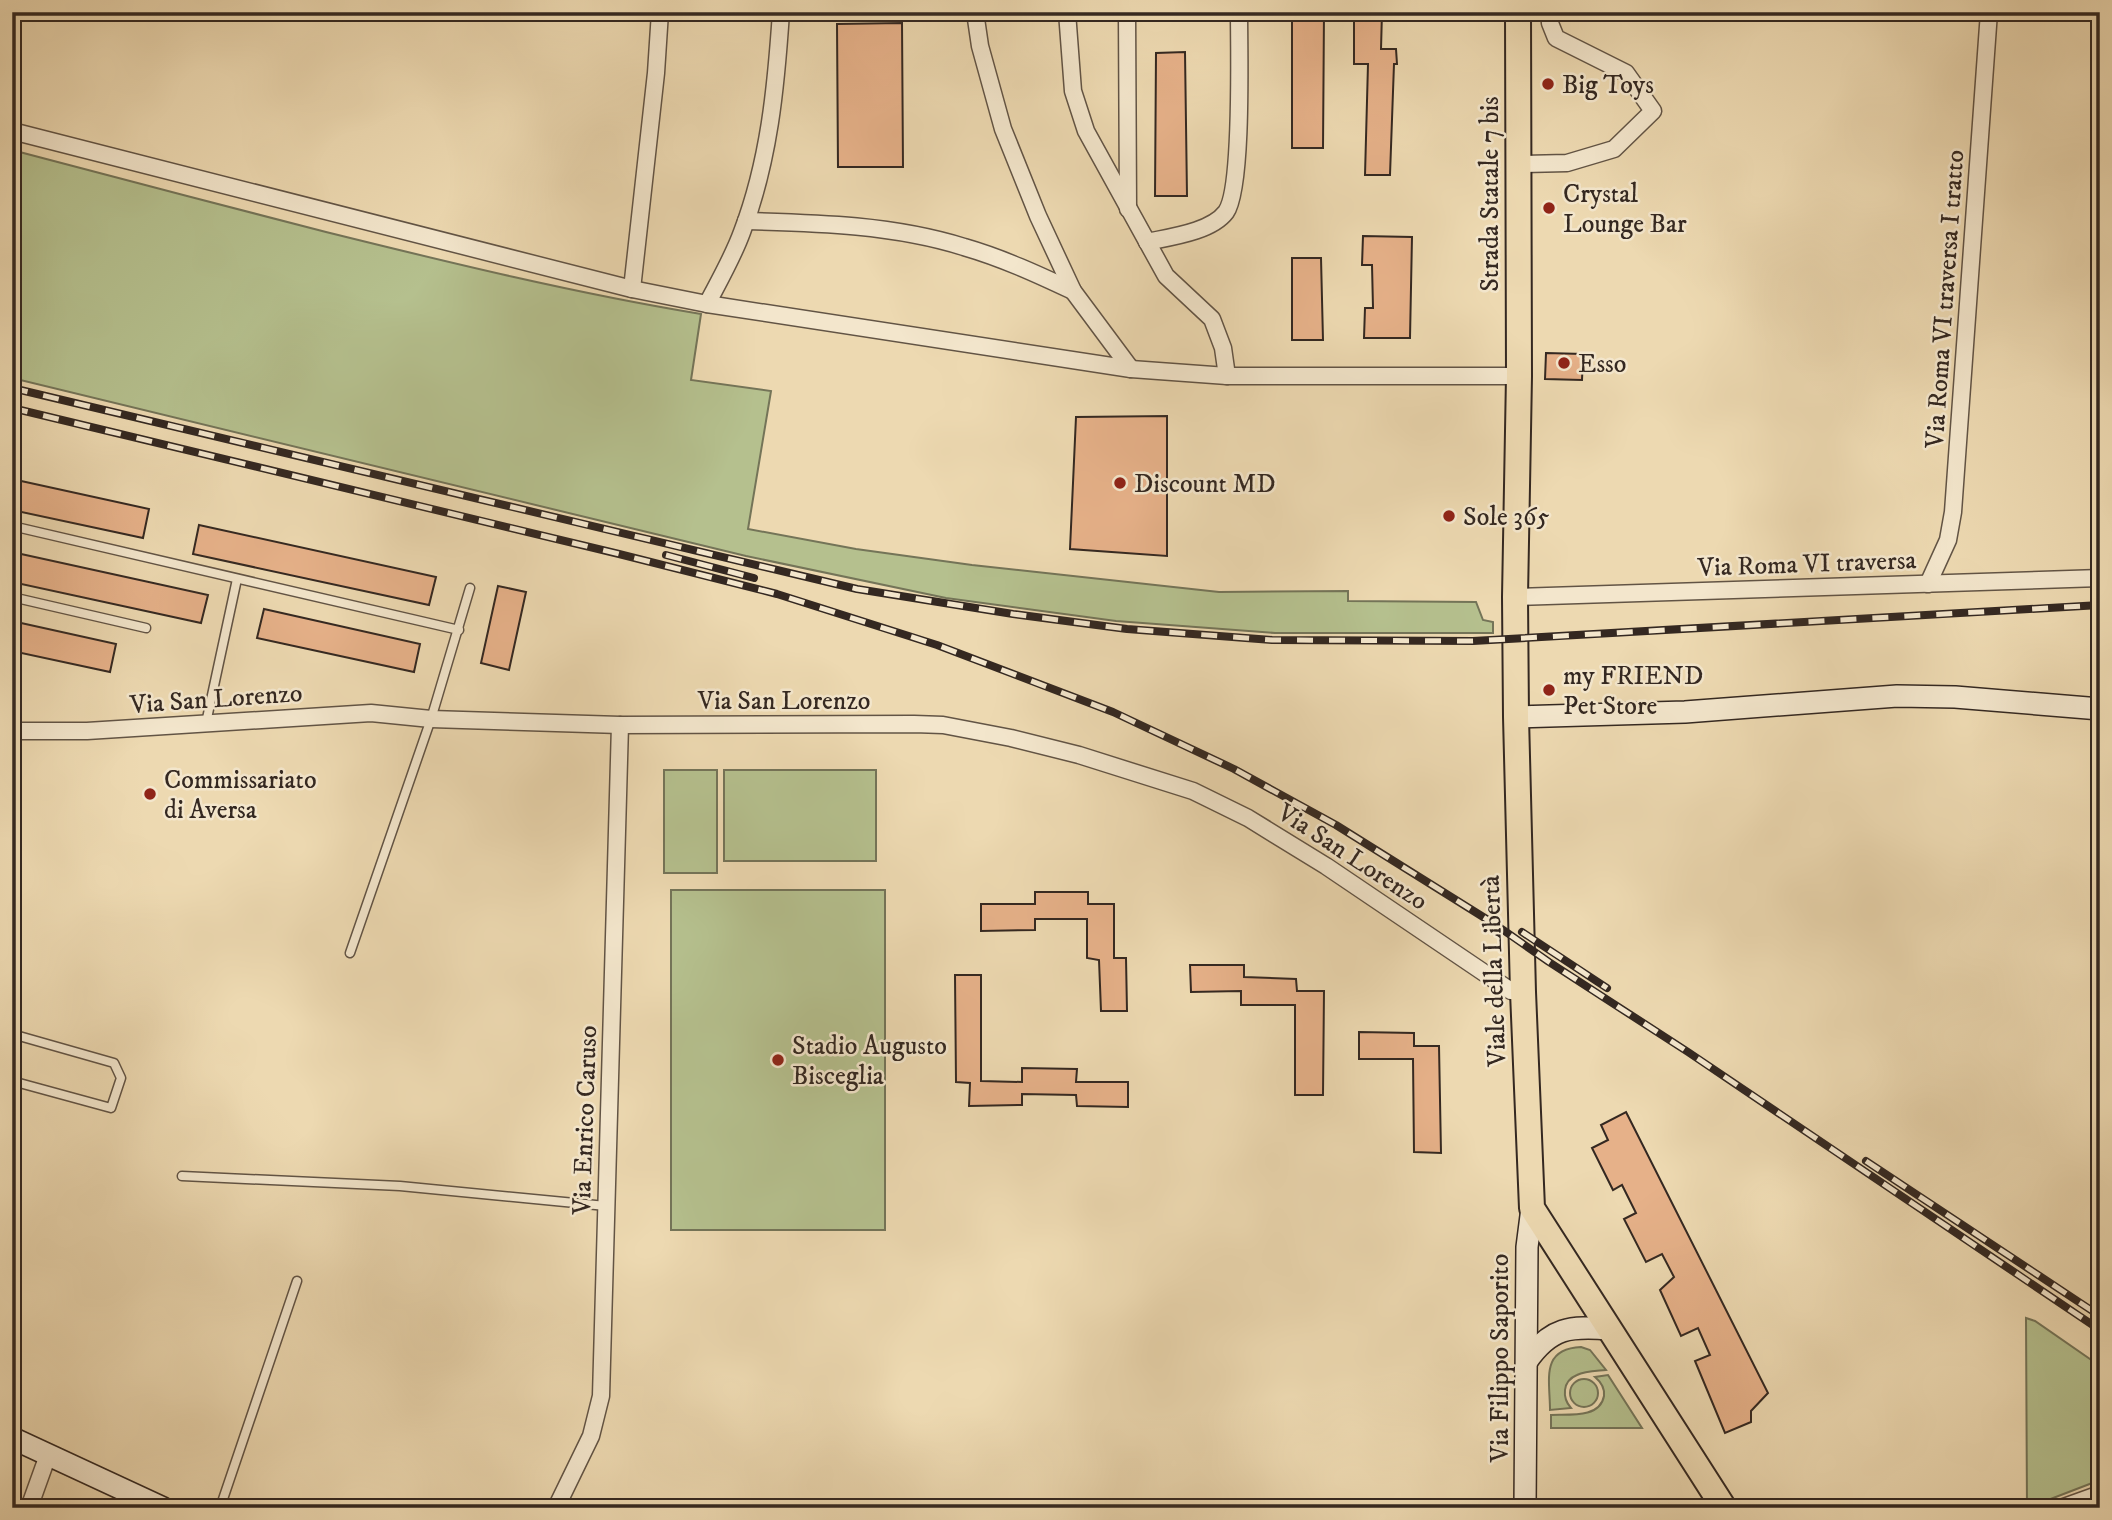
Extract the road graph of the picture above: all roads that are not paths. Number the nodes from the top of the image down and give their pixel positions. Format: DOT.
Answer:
graph roads {
  1 [pos="660,12"];
  2 [pos="780,12"];
  3 [pos="975,12"];
  4 [pos="1067,12"];
  5 [pos="1127,12"];
  6 [pos="1239,12"];
  7 [pos="1518,12"];
  8 [pos="1549,12"];
  9 [pos="1989,12"];
  10 [pos="12,131"];
  11 [pos="1519,164"];
  12 [pos="1128,211"];
  13 [pos="746,221"];
  14 [pos="1146,242"];
  15 [pos="632,289"];
  16 [pos="1073,291"];
  17 [pos="707,304"];
  18 [pos="1131,369"];
  19 [pos="1227,376"];
  20 [pos="1519,376"];
  21 [pos="12,526"];
  22 [pos="2100,578"];
  23 [pos="237,579"];
  24 [pos="1928,584"];
  25 [pos="470,588"];
  26 [pos="12,597"];
  27 [pos="1515,597"];
  28 [pos="146,628"];
  29 [pos="459,630"];
  30 [pos="2100,709"];
  31 [pos="1516,717"];
  32 [pos="431,719"];
  33 [pos="206,724"];
  34 [pos="620,725"];
  35 [pos="12,731"];
  36 [pos="350,953"];
  37 [pos="1523,983"];
  38 [pos="12,1034"];
  39 [pos="12,1081"];
  40 [pos="182,1176"];
  41 [pos="606,1206"];
  42 [pos="1532,1208"];
  43 [pos="297,1281"];
  44 [pos="1609,1329"];
  45 [pos="1527,1361"];
  46 [pos="12,1438"];
  47 [pos="48,1455"];
  48 [pos="2100,1494"];
  49 [pos="29,1508"];
  50 [pos="163,1508"];
  51 [pos="220,1508"];
  52 [pos="556,1508"];
  53 [pos="1525,1508"];
  54 [pos="1724,1508"];
  55 [pos="2061,1508"];
  1 -- 15 [label="street"];
  2 -- 13 [label="street"];
  3 -- 16 [label="street"];
  4 -- 12 [label="street"];
  5 -- 12 [label="street"];
  6 -- 14 [label="street"];
  7 -- 11 [label="main road, Strada Statale 7 bis"];
  8 -- 11 [label="street"];
  9 -- 24 [label="street, Via Roma VI traversa I tratto"];
  10 -- 15 [label="street"];
  11 -- 20 [label="main road, Strada Statale 7 bis"];
  12 -- 14 [label="street"];
  13 -- 16 [label="street"];
  13 -- 17 [label="street"];
  14 -- 19 [label="street"];
  15 -- 17 [label="street"];
  16 -- 18 [label="street"];
  17 -- 18 [label="street"];
  18 -- 19 [label="street"];
  19 -- 20 [label="street"];
  20 -- 27 [label="main road, Viale della Libertà"];
  21 -- 23 [label="lane"];
  22 -- 24 [label="street, Via Roma VI traversa"];
  23 -- 29 [label="lane"];
  23 -- 33 [label="lane"];
  24 -- 27 [label="street, Via Roma VI traversa"];
  25 -- 29 [label="lane"];
  26 -- 28 [label="lane"];
  27 -- 31 [label="main road, Viale della Libertà"];
  29 -- 32 [label="lane"];
  30 -- 31 [label="street"];
  31 -- 37 [label="main road, Viale della Libertà"];
  32 -- 33 [label="street, Via San Lorenzo"];
  32 -- 34 [label="street, Via San Lorenzo"];
  32 -- 36 [label="lane"];
  33 -- 35 [label="street, Via San Lorenzo"];
  34 -- 37 [label="street, Via San Lorenzo"];
  34 -- 41 [label="street, Via Enrico Caruso"];
  37 -- 42 [label="main road, Viale della Libertà"];
  38 -- 39 [label="lane"];
  40 -- 41 [label="lane"];
  41 -- 52 [label="street, Via Enrico Caruso"];
  42 -- 44 [label="main road"];
  42 -- 45 [label="street, Via Filippo Saporito"];
  43 -- 51 [label="lane"];
  44 -- 45 [label="street"];
  44 -- 54 [label="main road"];
  45 -- 53 [label="street, Via Filippo Saporito"];
  46 -- 47 [label="street"];
  47 -- 49 [label="street"];
  47 -- 50 [label="street"];
  48 -- 55 [label="street"];
}
